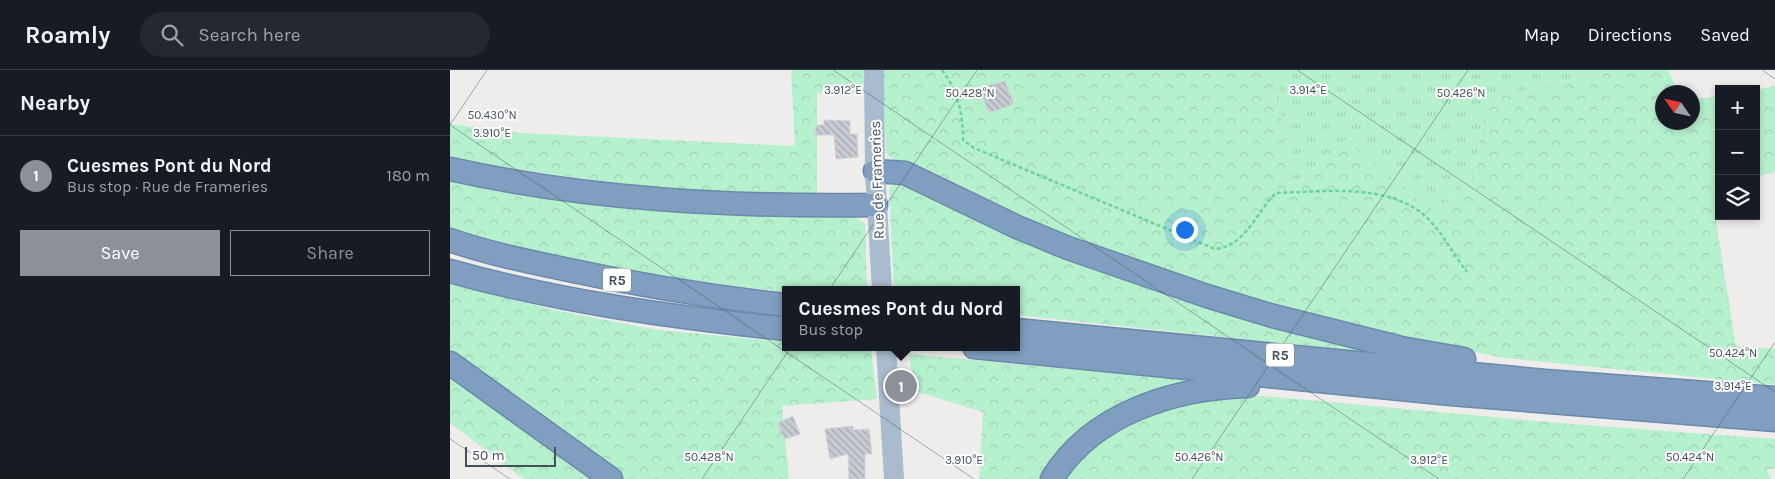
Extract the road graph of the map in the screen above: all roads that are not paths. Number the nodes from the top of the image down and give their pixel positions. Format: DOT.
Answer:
graph roads {
  1 [pos="874,70"];
  2 [pos="450,169"];
  3 [pos="875,172"];
  4 [pos="876,205"];
  5 [pos="450,240"];
  6 [pos="450,272"];
  7 [pos="882,286"];
  8 [pos="782,305"];
  9 [pos="782,329"];
  10 [pos="1020,330"];
  11 [pos="886,351"];
  12 [pos="1015,351"];
  13 [pos="450,363"];
  14 [pos="1294,378"];
  15 [pos="1545,380"];
  16 [pos="1775,398"];
  17 [pos="1775,420"];
  18 [pos="612,479"];
  19 [pos="894,479"];
  20 [pos="1052,479"];
  1 -- 3 [label="main road, Rue de Frameries"];
  2 -- 4 [label="highway"];
  3 -- 4 [label="main road, Rue de Frameries"];
  3 -- 15 [label="highway"];
  4 -- 7 [label="main road, Rue de Frameries"];
  5 -- 8 [label="highway, R5"];
  6 -- 9 [label="highway, R5"];
  10 -- 15 [label="highway, R5"];
  11 -- 19 [label="main road"];
  12 -- 14 [label="highway, R5"];
  13 -- 18 [label="highway"];
  14 -- 17 [label="highway, R5"];
  14 -- 20 [label="highway"];
  15 -- 16 [label="highway, R5"];
}
